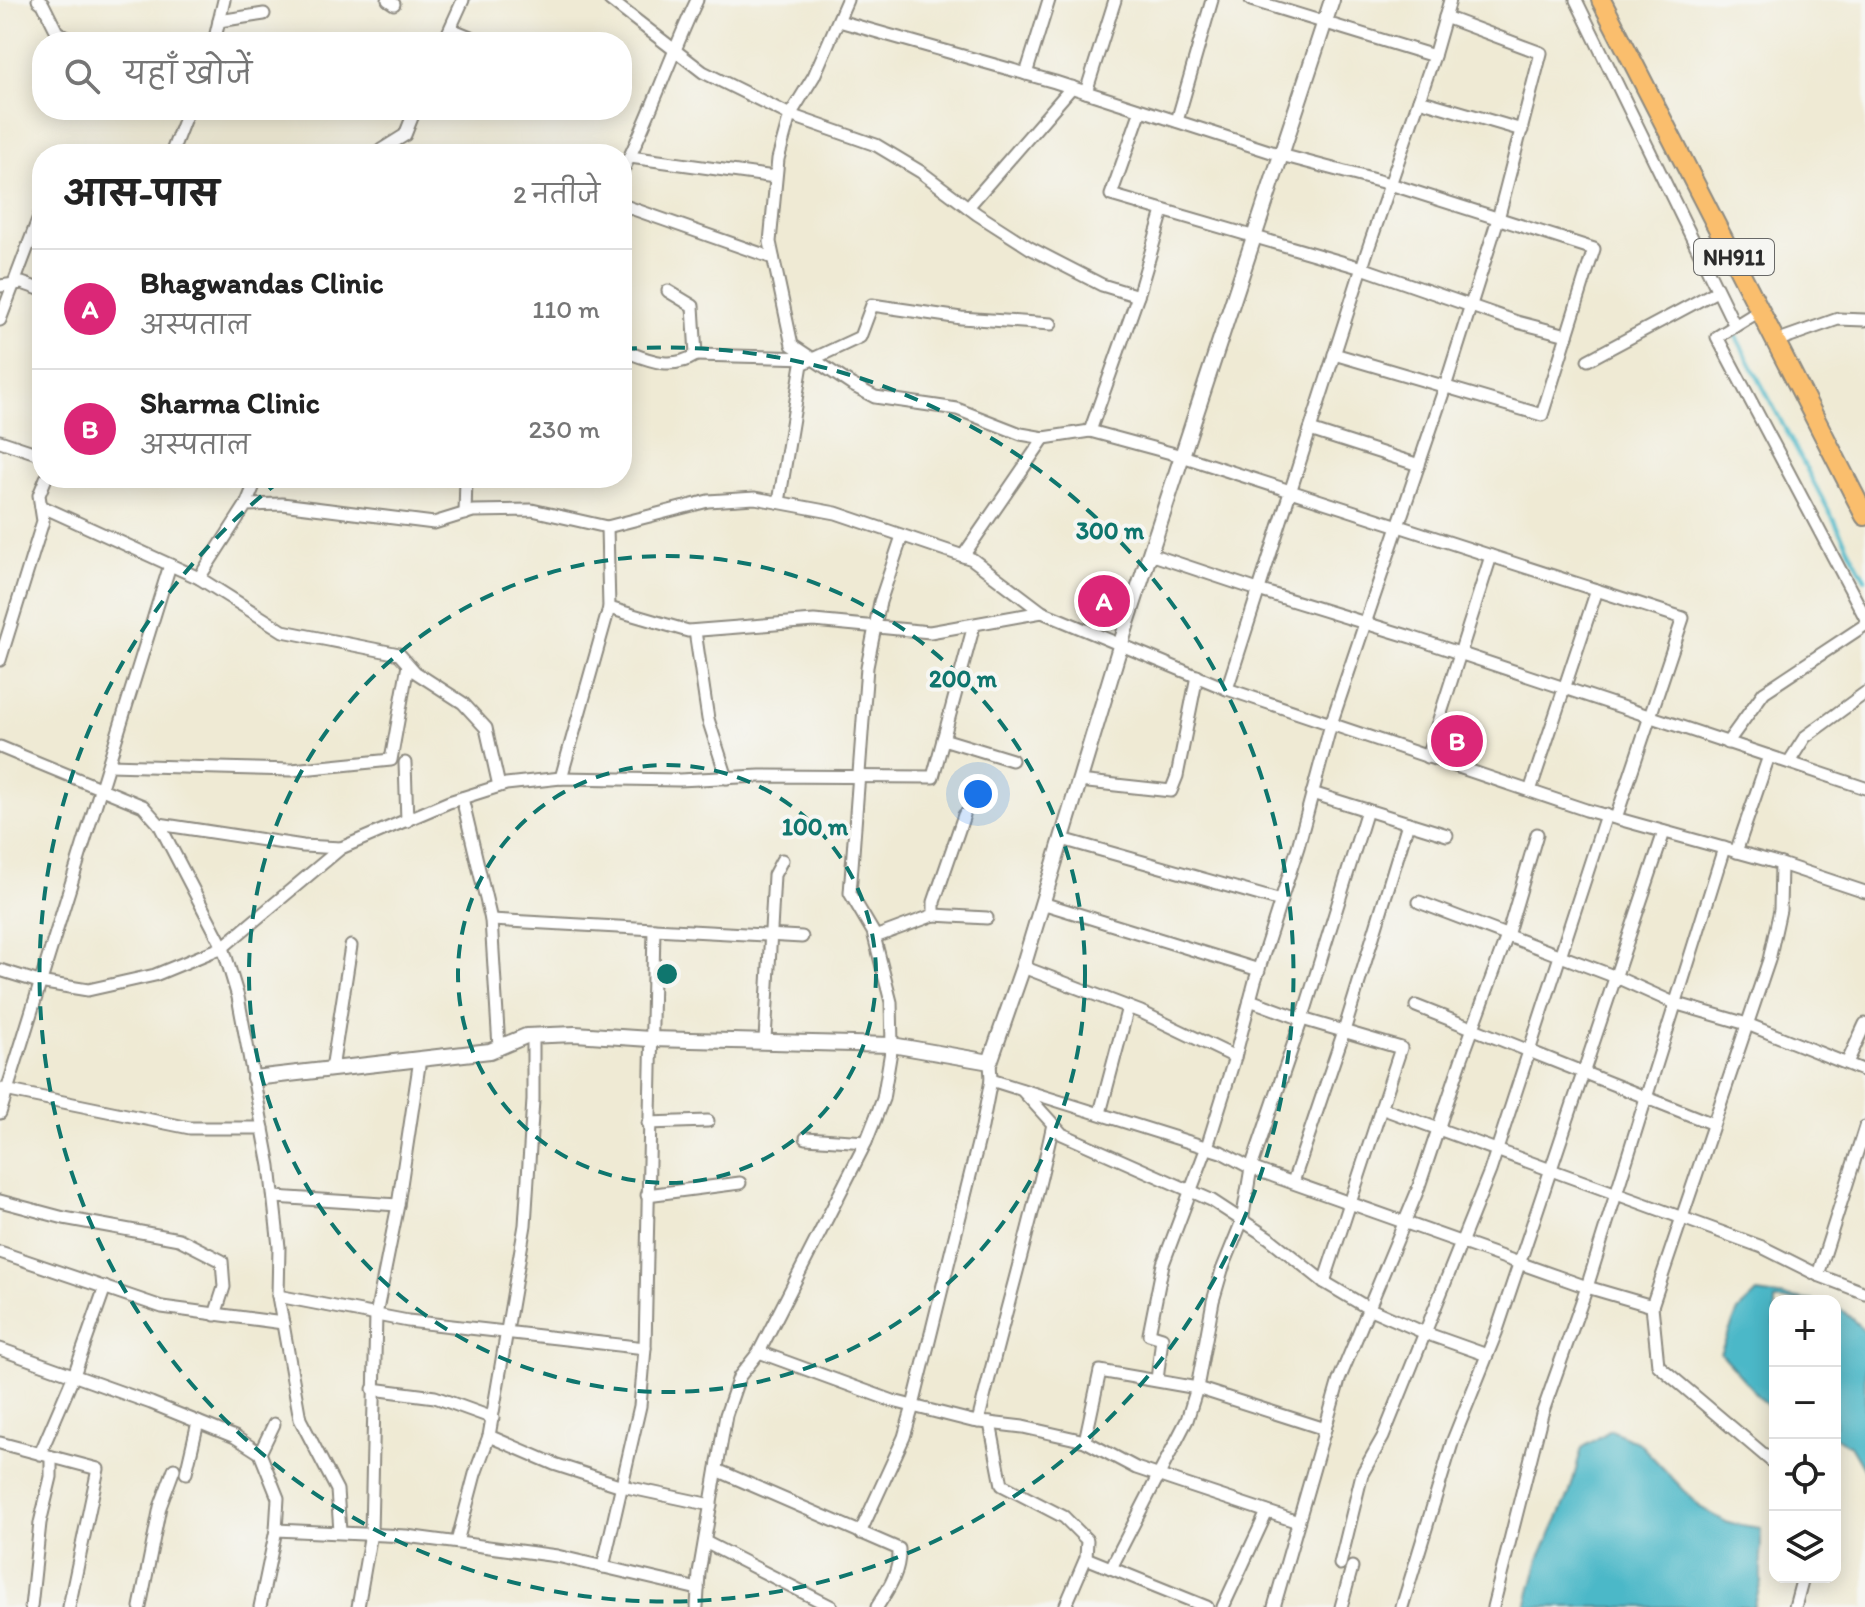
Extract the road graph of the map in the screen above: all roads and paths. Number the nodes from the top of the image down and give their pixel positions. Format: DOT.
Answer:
graph roads {
  1 [pos="38,0"];
  2 [pos="224,0"];
  3 [pos="463,0"];
  4 [pos="610,0"];
  5 [pos="697,0"];
  6 [pos="847,0"];
  7 [pos="1049,0"];
  8 [pos="1115,0"];
  9 [pos="1212,0"];
  10 [pos="1251,0"];
  11 [pos="1332,0"];
  12 [pos="1450,0"];
  13 [pos="1576,0"];
  14 [pos="1601,0"];
  15 [pos="264,14"];
  16 [pos="1445,17"];
  17 [pos="219,21"];
  18 [pos="839,21"];
  19 [pos="1325,22"];
  20 [pos="451,29"];
  21 [pos="57,32"];
  22 [pos="216,32"];
  23 [pos="449,32"];
  24 [pos="458,32"];
  25 [pos="674,48"];
  26 [pos="1434,56"];
  27 [pos="1026,74"];
  28 [pos="1072,87"];
  29 [pos="1086,92"];
  30 [pos="1419,100"];
  31 [pos="1141,110"];
  32 [pos="790,115"];
  33 [pos="184,120"];
  34 [pos="411,120"];
  35 [pos="1177,121"];
  36 [pos="1522,130"];
  37 [pos="175,144"];
  38 [pos="391,144"];
  39 [pos="632,152"];
  40 [pos="1281,155"];
  41 [pos="632,157"];
  42 [pos="775,177"];
  43 [pos="1390,184"];
  44 [pos="968,207"];
  45 [pos="632,209"];
  46 [pos="1163,211"];
  47 [pos="1498,219"];
  48 [pos="32,230"];
  49 [pos="1254,237"];
  50 [pos="773,258"];
  51 [pos="1362,268"];
  52 [pos="6,285"];
  53 [pos="32,286"];
  54 [pos="668,291"];
  55 [pos="1717,291"];
  56 [pos="1138,296"];
  57 [pos="1470,306"];
  58 [pos="1761,310"];
  59 [pos="0,320"];
  60 [pos="1865,320"];
  61 [pos="1051,324"];
  62 [pos="1735,326"];
  63 [pos="1567,335"];
  64 [pos="1776,341"];
  65 [pos="632,354"];
  66 [pos="1334,354"];
  67 [pos="696,355"];
  68 [pos="810,358"];
  69 [pos="1588,360"];
  70 [pos="1445,387"];
  71 [pos="1310,430"];
  72 [pos="1090,431"];
  73 [pos="1044,438"];
  74 [pos="0,441"];
  75 [pos="32,452"];
  76 [pos="1182,456"];
  77 [pos="1419,465"];
  78 [pos="42,488"];
  79 [pos="253,488"];
  80 [pos="466,488"];
  81 [pos="1290,492"];
  82 [pos="779,502"];
  83 [pos="246,505"];
  84 [pos="41,506"];
  85 [pos="465,514"];
  86 [pos="1865,516"];
  87 [pos="607,527"];
  88 [pos="1398,527"];
  89 [pos="902,536"];
  90 [pos="1150,554"];
  91 [pos="963,556"];
  92 [pos="1491,556"];
  93 [pos="170,565"];
  94 [pos="199,578"];
  95 [pos="1258,590"];
  96 [pos="1597,590"];
  97 [pos="609,608"];
  98 [pos="1042,612"];
  99 [pos="1865,617"];
  100 [pos="1365,623"];
  101 [pos="974,625"];
  102 [pos="1865,625"];
  103 [pos="875,626"];
  104 [pos="695,631"];
  105 [pos="1120,644"];
  106 [pos="1462,654"];
  107 [pos="0,660"];
  108 [pos="408,665"];
  109 [pos="1197,676"];
  110 [pos="1565,688"];
  111 [pos="1227,689"];
  112 [pos="1865,693"];
  113 [pos="1650,717"];
  114 [pos="1331,724"];
  115 [pos="943,739"];
  116 [pos="1727,743"];
  117 [pos="0,747"];
  118 [pos="1769,756"];
  119 [pos="1427,757"];
  120 [pos="1012,760"];
  121 [pos="1789,762"];
  122 [pos="405,763"];
  123 [pos="109,765"];
  124 [pos="561,778"];
  125 [pos="727,778"];
  126 [pos="861,778"];
  127 [pos="1079,781"];
  128 [pos="499,786"];
  129 [pos="102,787"];
  130 [pos="1865,788"];
  131 [pos="1530,791"];
  132 [pos="1312,793"];
  133 [pos="462,798"];
  134 [pos="1367,810"];
  135 [pos="964,815"];
  136 [pos="1611,817"];
  137 [pos="407,821"];
  138 [pos="1408,823"];
  139 [pos="159,824"];
  140 [pos="1664,832"];
  141 [pos="1537,834"];
  142 [pos="1447,835"];
  143 [pos="1062,839"];
  144 [pos="341,848"];
  145 [pos="1730,850"];
  146 [pos="782,860"];
  147 [pos="1781,864"];
  148 [pos="1865,892"];
  149 [pos="1281,901"];
  150 [pos="1419,902"];
  151 [pos="1042,903"];
  152 [pos="934,915"];
  153 [pos="987,918"];
  154 [pos="491,920"];
  155 [pos="654,929"];
  156 [pos="771,935"];
  157 [pos="1507,936"];
  158 [pos="802,937"];
  159 [pos="875,937"];
  160 [pos="351,946"];
  161 [pos="223,947"];
  162 [pos="1559,956"];
  163 [pos="1023,967"];
  164 [pos="0,970"];
  165 [pos="1259,970"];
  166 [pos="1616,977"];
  167 [pos="39,982"];
  168 [pos="1250,1000"];
  169 [pos="1674,1003"];
  170 [pos="1416,1006"];
  171 [pos="1128,1007"];
  172 [pos="1302,1019"];
  173 [pos="1747,1024"];
  174 [pos="1865,1024"];
  175 [pos="1473,1028"];
  176 [pos="1344,1031"];
  177 [pos="533,1036"];
  178 [pos="650,1039"];
  179 [pos="765,1040"];
  180 [pos="892,1045"];
  181 [pos="499,1047"];
  182 [pos="1528,1051"];
  183 [pos="1235,1057"];
  184 [pos="420,1059"];
  185 [pos="990,1062"];
  186 [pos="1847,1063"];
  187 [pos="332,1069"];
  188 [pos="1865,1071"];
  189 [pos="1584,1073"];
  190 [pos="254,1078"];
  191 [pos="991,1080"];
  192 [pos="1021,1089"];
  193 [pos="3,1090"];
  194 [pos="1645,1099"];
  195 [pos="1381,1108"];
  196 [pos="0,1113"];
  197 [pos="1100,1113"];
  198 [pos="708,1121"];
  199 [pos="648,1123"];
  200 [pos="1053,1124"];
  201 [pos="1713,1124"];
  202 [pos="1865,1127"];
  203 [pos="263,1128"];
  204 [pos="1438,1130"];
  205 [pos="806,1138"];
  206 [pos="866,1142"];
  207 [pos="1207,1147"];
  208 [pos="1497,1150"];
  209 [pos="1251,1168"];
  210 [pos="1551,1172"];
  211 [pos="1293,1182"];
  212 [pos="740,1183"];
  213 [pos="1190,1191"];
  214 [pos="647,1195"];
  215 [pos="1615,1196"];
  216 [pos="274,1197"];
  217 [pos="0,1201"];
  218 [pos="1349,1202"];
  219 [pos="398,1205"];
  220 [pos="1681,1218"];
  221 [pos="1242,1221"];
  222 [pos="1406,1222"];
  223 [pos="1462,1243"];
  224 [pos="0,1252"];
  225 [pos="1520,1263"];
  226 [pos="1818,1275"];
  227 [pos="1324,1282"];
  228 [pos="105,1287"];
  229 [pos="1587,1287"];
  230 [pos="1865,1293"];
  231 [pos="278,1296"];
  232 [pos="1652,1306"];
  233 [pos="1368,1308"];
  234 [pos="215,1315"];
  235 [pos="376,1315"];
  236 [pos="283,1323"];
  237 [pos="505,1332"];
  238 [pos="1425,1333"];
  239 [pos="645,1348"];
  240 [pos="0,1349"];
  241 [pos="759,1352"];
  242 [pos="1487,1355"];
  243 [pos="74,1375"];
  244 [pos="1157,1380"];
  245 [pos="1197,1388"];
  246 [pos="373,1389"];
  247 [pos="913,1406"];
  248 [pos="493,1418"];
  249 [pos="198,1422"];
  250 [pos="984,1422"];
  251 [pos="274,1424"];
  252 [pos="1325,1429"];
  253 [pos="489,1436"];
  254 [pos="1085,1441"];
  255 [pos="0,1443"];
  256 [pos="260,1453"];
  257 [pos="45,1455"];
  258 [pos="1769,1459"];
  259 [pos="717,1470"];
  260 [pos="1161,1475"];
  261 [pos="622,1486"];
  262 [pos="711,1505"];
  263 [pos="1267,1512"];
  264 [pos="1298,1522"];
  265 [pos="276,1530"];
  266 [pos="340,1531"];
  267 [pos="371,1533"];
  268 [pos="860,1533"];
  269 [pos="457,1542"];
  270 [pos="705,1542"];
  271 [pos="1086,1558"];
  272 [pos="603,1567"];
  273 [pos="1111,1568"];
  274 [pos="1801,1583"];
  275 [pos="698,1589"];
  276 [pos="31,1607"];
  277 [pos="69,1607"];
  278 [pos="140,1607"];
  279 [pos="260,1607"];
  280 [pos="358,1607"];
  281 [pos="697,1607"];
  282 [pos="832,1607"];
  283 [pos="877,1607"];
  284 [pos="1065,1607"];
  285 [pos="1207,1607"];
  286 [pos="1223,1607"];
  287 [pos="1274,1607"];
  288 [pos="1341,1607"];
  289 [pos="1402,1607"];
  290 [pos="1493,1607"];
  291 [pos="1795,1607"];
  1 -- 21 [label="street"];
  2 -- 17 [label="street"];
  3 -- 20 [label="street"];
  4 -- 25 [label="street"];
  5 -- 25 [label="street"];
  6 -- 18 [label="street"];
  7 -- 27 [label="street"];
  8 -- 29 [label="street"];
  9 -- 35 [label="street"];
  10 -- 19 [label="street"];
  11 -- 19 [label="street"];
  12 -- 16 [label="street"];
  13 -- 55 [label="street"];
  14 -- 58 [label="highway, NH911"];
  15 -- 17 [label="street"];
  16 -- 26 [label="street"];
  16 -- 36 [label="street"];
  17 -- 22 [label="street"];
  18 -- 27 [label="street"];
  18 -- 32 [label="street"];
  19 -- 26 [label="street"];
  19 -- 40 [label="street"];
  20 -- 23 [label="street"];
  20 -- 24 [label="street"];
  25 -- 32 [label="street"];
  25 -- 39 [label="street"];
  26 -- 30 [label="street"];
  27 -- 28 [label="street"];
  28 -- 29 [label="street"];
  28 -- 44 [label="street"];
  29 -- 31 [label="street"];
  30 -- 36 [label="street"];
  30 -- 43 [label="street"];
  31 -- 35 [label="street"];
  31 -- 46 [label="street"];
  32 -- 42 [label="street"];
  32 -- 44 [label="street"];
  33 -- 37 [label="street"];
  34 -- 38 [label="street"];
  35 -- 40 [label="street"];
  36 -- 47 [label="street"];
  40 -- 43 [label="street"];
  40 -- 49 [label="street"];
  41 -- 42 [label="street"];
  42 -- 50 [label="street"];
  43 -- 47 [label="street"];
  43 -- 51 [label="street"];
  44 -- 56 [label="street"];
  45 -- 50 [label="street"];
  46 -- 49 [label="street"];
  46 -- 56 [label="street"];
  47 -- 57 [label="street"];
  47 -- 63 [label="street"];
  48 -- 52 [label="street"];
  49 -- 51 [label="street"];
  49 -- 76 [label="street"];
  50 -- 68 [label="street"];
  51 -- 57 [label="street"];
  51 -- 66 [label="street"];
  52 -- 53 [label="street"];
  52 -- 59 [label="street"];
  54 -- 67 [label="street"];
  55 -- 62 [label="street"];
  55 -- 69 [label="street"];
  56 -- 72 [label="street"];
  57 -- 63 [label="street"];
  57 -- 70 [label="street"];
  58 -- 62 [label="street"];
  58 -- 64 [label="highway, NH911"];
  60 -- 64 [label="street"];
  61 -- 68 [label="street"];
  62 -- 99 [label="street"];
  63 -- 70 [label="street"];
  64 -- 86 [label="highway, NH911"];
  65 -- 67 [label="street"];
  66 -- 70 [label="street"];
  66 -- 71 [label="street"];
  67 -- 68 [label="street"];
  68 -- 73 [label="street"];
  68 -- 82 [label="street"];
  70 -- 77 [label="street"];
  71 -- 77 [label="street"];
  71 -- 81 [label="street"];
  72 -- 73 [label="street"];
  72 -- 76 [label="street"];
  73 -- 91 [label="street"];
  74 -- 75 [label="street"];
  76 -- 81 [label="street"];
  76 -- 90 [label="street"];
  77 -- 88 [label="street"];
  78 -- 84 [label="street"];
  79 -- 83 [label="street"];
  80 -- 85 [label="street"];
  81 -- 88 [label="street"];
  81 -- 95 [label="street"];
  82 -- 87 [label="street"];
  82 -- 89 [label="street"];
  83 -- 85 [label="street"];
  83 -- 94 [label="street"];
  84 -- 93 [label="street"];
  84 -- 107 [label="street"];
  85 -- 87 [label="street"];
  87 -- 97 [label="street"];
  88 -- 92 [label="street"];
  88 -- 100 [label="street"];
  89 -- 91 [label="street"];
  89 -- 103 [label="street"];
  90 -- 95 [label="street"];
  90 -- 105 [label="street"];
  91 -- 98 [label="street"];
  92 -- 96 [label="street"];
  92 -- 106 [label="street"];
  93 -- 94 [label="street"];
  93 -- 123 [label="street"];
  94 -- 108 [label="street"];
  95 -- 100 [label="street"];
  95 -- 111 [label="street"];
  96 -- 110 [label="street"];
  96 -- 113 [label="street"];
  97 -- 104 [label="street"];
  97 -- 124 [label="street"];
  98 -- 101 [label="street"];
  98 -- 105 [label="street"];
  100 -- 106 [label="street"];
  100 -- 114 [label="street"];
  101 -- 103 [label="street"];
  101 -- 115 [label="street"];
  102 -- 116 [label="street"];
  103 -- 104 [label="street"];
  103 -- 126 [label="street"];
  104 -- 125 [label="street"];
  105 -- 109 [label="street"];
  105 -- 127 [label="street"];
  106 -- 110 [label="street"];
  106 -- 119 [label="street"];
  108 -- 123 [label="street"];
  108 -- 128 [label="street"];
  109 -- 111 [label="street"];
  109 -- 127 [label="street"];
  110 -- 113 [label="street"];
  110 -- 131 [label="street"];
  111 -- 114 [label="street"];
  112 -- 121 [label="street"];
  113 -- 116 [label="street"];
  113 -- 136 [label="street"];
  114 -- 119 [label="street"];
  114 -- 132 [label="street"];
  115 -- 120 [label="street"];
  115 -- 126 [label="street"];
  116 -- 118 [label="street"];
  117 -- 129 [label="street"];
  118 -- 121 [label="street"];
  118 -- 145 [label="street"];
  119 -- 131 [label="street"];
  121 -- 130 [label="street"];
  122 -- 137 [label="street"];
  123 -- 129 [label="street"];
  124 -- 125 [label="street"];
  124 -- 128 [label="street"];
  125 -- 126 [label="street"];
  126 -- 159 [label="street"];
  127 -- 143 [label="street"];
  128 -- 133 [label="street"];
  129 -- 139 [label="street"];
  129 -- 167 [label="street"];
  131 -- 136 [label="street"];
  132 -- 134 [label="street"];
  132 -- 149 [label="street"];
  133 -- 137 [label="street"];
  133 -- 154 [label="street"];
  134 -- 138 [label="street"];
  134 -- 172 [label="street"];
  135 -- 152 [label="street"];
  136 -- 140 [label="street"];
  136 -- 162 [label="street"];
  137 -- 144 [label="street"];
  138 -- 142 [label="street"];
  138 -- 176 [label="street"];
  139 -- 144 [label="street"];
  139 -- 161 [label="street"];
  140 -- 145 [label="street"];
  140 -- 166 [label="street"];
  141 -- 157 [label="street"];
  143 -- 149 [label="street"];
  143 -- 151 [label="street"];
  144 -- 161 [label="street"];
  145 -- 147 [label="street"];
  145 -- 169 [label="street"];
  146 -- 156 [label="street"];
  147 -- 148 [label="street"];
  147 -- 173 [label="street"];
  149 -- 165 [label="street"];
  150 -- 157 [label="street"];
  151 -- 163 [label="street"];
  151 -- 165 [label="street"];
  152 -- 153 [label="street"];
  152 -- 159 [label="street"];
  154 -- 155 [label="street"];
  154 -- 181 [label="street"];
  155 -- 156 [label="street"];
  155 -- 178 [label="street"];
  156 -- 158 [label="street"];
  156 -- 179 [label="street"];
  157 -- 162 [label="street"];
  157 -- 175 [label="street"];
  159 -- 180 [label="street"];
  160 -- 187 [label="street"];
  161 -- 167 [label="street"];
  161 -- 190 [label="street"];
  162 -- 166 [label="street"];
  162 -- 182 [label="street"];
  163 -- 171 [label="street"];
  163 -- 185 [label="street"];
  164 -- 167 [label="street"];
  165 -- 168 [label="street"];
  166 -- 169 [label="street"];
  166 -- 189 [label="street"];
  167 -- 193 [label="street"];
  168 -- 172 [label="street"];
  168 -- 183 [label="street"];
  169 -- 173 [label="street"];
  169 -- 194 [label="street"];
  170 -- 175 [label="street"];
  171 -- 183 [label="street"];
  171 -- 197 [label="street"];
  172 -- 176 [label="street"];
  172 -- 209 [label="street"];
  173 -- 186 [label="street"];
  173 -- 201 [label="street"];
  174 -- 186 [label="street"];
  175 -- 182 [label="street"];
  175 -- 204 [label="street"];
  176 -- 195 [label="street"];
  176 -- 211 [label="street"];
  177 -- 178 [label="street"];
  177 -- 181 [label="street"];
  177 -- 237 [label="street"];
  178 -- 179 [label="street"];
  178 -- 199 [label="street"];
  179 -- 180 [label="street"];
  180 -- 185 [label="street"];
  180 -- 206 [label="street"];
  181 -- 184 [label="street"];
  182 -- 189 [label="street"];
  182 -- 208 [label="street"];
  183 -- 207 [label="street"];
  184 -- 187 [label="street"];
  184 -- 219 [label="street"];
  185 -- 191 [label="street"];
  186 -- 188 [label="street"];
  187 -- 190 [label="street"];
  189 -- 194 [label="street"];
  189 -- 210 [label="street"];
  190 -- 203 [label="street"];
  191 -- 192 [label="street"];
  191 -- 247 [label="street"];
  192 -- 197 [label="street"];
  192 -- 200 [label="street"];
  193 -- 196 [label="street"];
  193 -- 203 [label="street"];
  194 -- 201 [label="street"];
  194 -- 215 [label="street"];
  195 -- 204 [label="street"];
  195 -- 218 [label="street"];
  197 -- 207 [label="street"];
  198 -- 199 [label="street"];
  199 -- 214 [label="street"];
  200 -- 213 [label="street"];
  200 -- 250 [label="street"];
  201 -- 220 [label="street"];
  202 -- 226 [label="street"];
  203 -- 216 [label="street"];
  204 -- 208 [label="street"];
  204 -- 222 [label="street"];
  205 -- 206 [label="street"];
  206 -- 241 [label="street"];
  207 -- 209 [label="street"];
  207 -- 213 [label="street"];
  208 -- 210 [label="street"];
  208 -- 223 [label="street"];
  209 -- 211 [label="street"];
  209 -- 221 [label="street"];
  210 -- 215 [label="street"];
  210 -- 225 [label="street"];
  211 -- 218 [label="street"];
  212 -- 214 [label="street"];
  213 -- 221 [label="street"];
  213 -- 244 [label="street"];
  214 -- 239 [label="street"];
  215 -- 220 [label="street"];
  215 -- 229 [label="street"];
  216 -- 219 [label="street"];
  216 -- 231 [label="street"];
  217 -- 234 [label="street"];
  218 -- 222 [label="street"];
  218 -- 227 [label="street"];
  219 -- 235 [label="street"];
  220 -- 226 [label="street"];
  220 -- 232 [label="street"];
  221 -- 227 [label="street"];
  221 -- 245 [label="street"];
  222 -- 223 [label="street"];
  222 -- 233 [label="street"];
  223 -- 225 [label="street"];
  223 -- 238 [label="street"];
  224 -- 228 [label="street"];
  225 -- 229 [label="street"];
  225 -- 242 [label="street"];
  226 -- 230 [label="street"];
  227 -- 233 [label="street"];
  228 -- 234 [label="street"];
  228 -- 243 [label="street"];
  229 -- 232 [label="street"];
  229 -- 290 [label="street"];
  231 -- 235 [label="street"];
  231 -- 236 [label="street"];
  232 -- 258 [label="street"];
  233 -- 238 [label="street"];
  233 -- 252 [label="street"];
  234 -- 236 [label="street"];
  235 -- 237 [label="street"];
  235 -- 246 [label="street"];
  236 -- 266 [label="street"];
  237 -- 239 [label="street"];
  237 -- 248 [label="street"];
  238 -- 242 [label="street"];
  238 -- 288 [label="street"];
  239 -- 261 [label="street"];
  240 -- 243 [label="street"];
  241 -- 247 [label="street"];
  241 -- 259 [label="street"];
  242 -- 289 [label="street"];
  243 -- 249 [label="street"];
  243 -- 257 [label="street"];
  244 -- 245 [label="street"];
  244 -- 254 [label="street"];
  245 -- 252 [label="street"];
  245 -- 260 [label="street"];
  246 -- 248 [label="street"];
  246 -- 267 [label="street"];
  247 -- 250 [label="street"];
  247 -- 268 [label="street"];
  248 -- 253 [label="street"];
  249 -- 256 [label="street"];
  249 -- 278 [label="street"];
  250 -- 254 [label="street"];
  250 -- 271 [label="street"];
  251 -- 256 [label="street"];
  252 -- 264 [label="street"];
  253 -- 261 [label="street"];
  253 -- 269 [label="street"];
  254 -- 260 [label="street"];
  255 -- 257 [label="street"];
  256 -- 265 [label="street"];
  257 -- 276 [label="street"];
  257 -- 277 [label="street"];
  259 -- 262 [label="street"];
  259 -- 268 [label="street"];
  260 -- 263 [label="street"];
  260 -- 273 [label="street"];
  261 -- 262 [label="street"];
  261 -- 272 [label="street"];
  262 -- 270 [label="street"];
  263 -- 264 [label="street"];
  263 -- 286 [label="street"];
  264 -- 287 [label="street"];
  265 -- 266 [label="street"];
  265 -- 279 [label="street"];
  266 -- 267 [label="street"];
  267 -- 269 [label="street"];
  267 -- 280 [label="street"];
  268 -- 283 [label="street"];
  269 -- 272 [label="street"];
  270 -- 275 [label="street"];
  270 -- 282 [label="street"];
  271 -- 273 [label="street"];
  271 -- 284 [label="street"];
  272 -- 275 [label="street"];
  273 -- 285 [label="street"];
  274 -- 291 [label="street"];
  275 -- 281 [label="street"];
}
